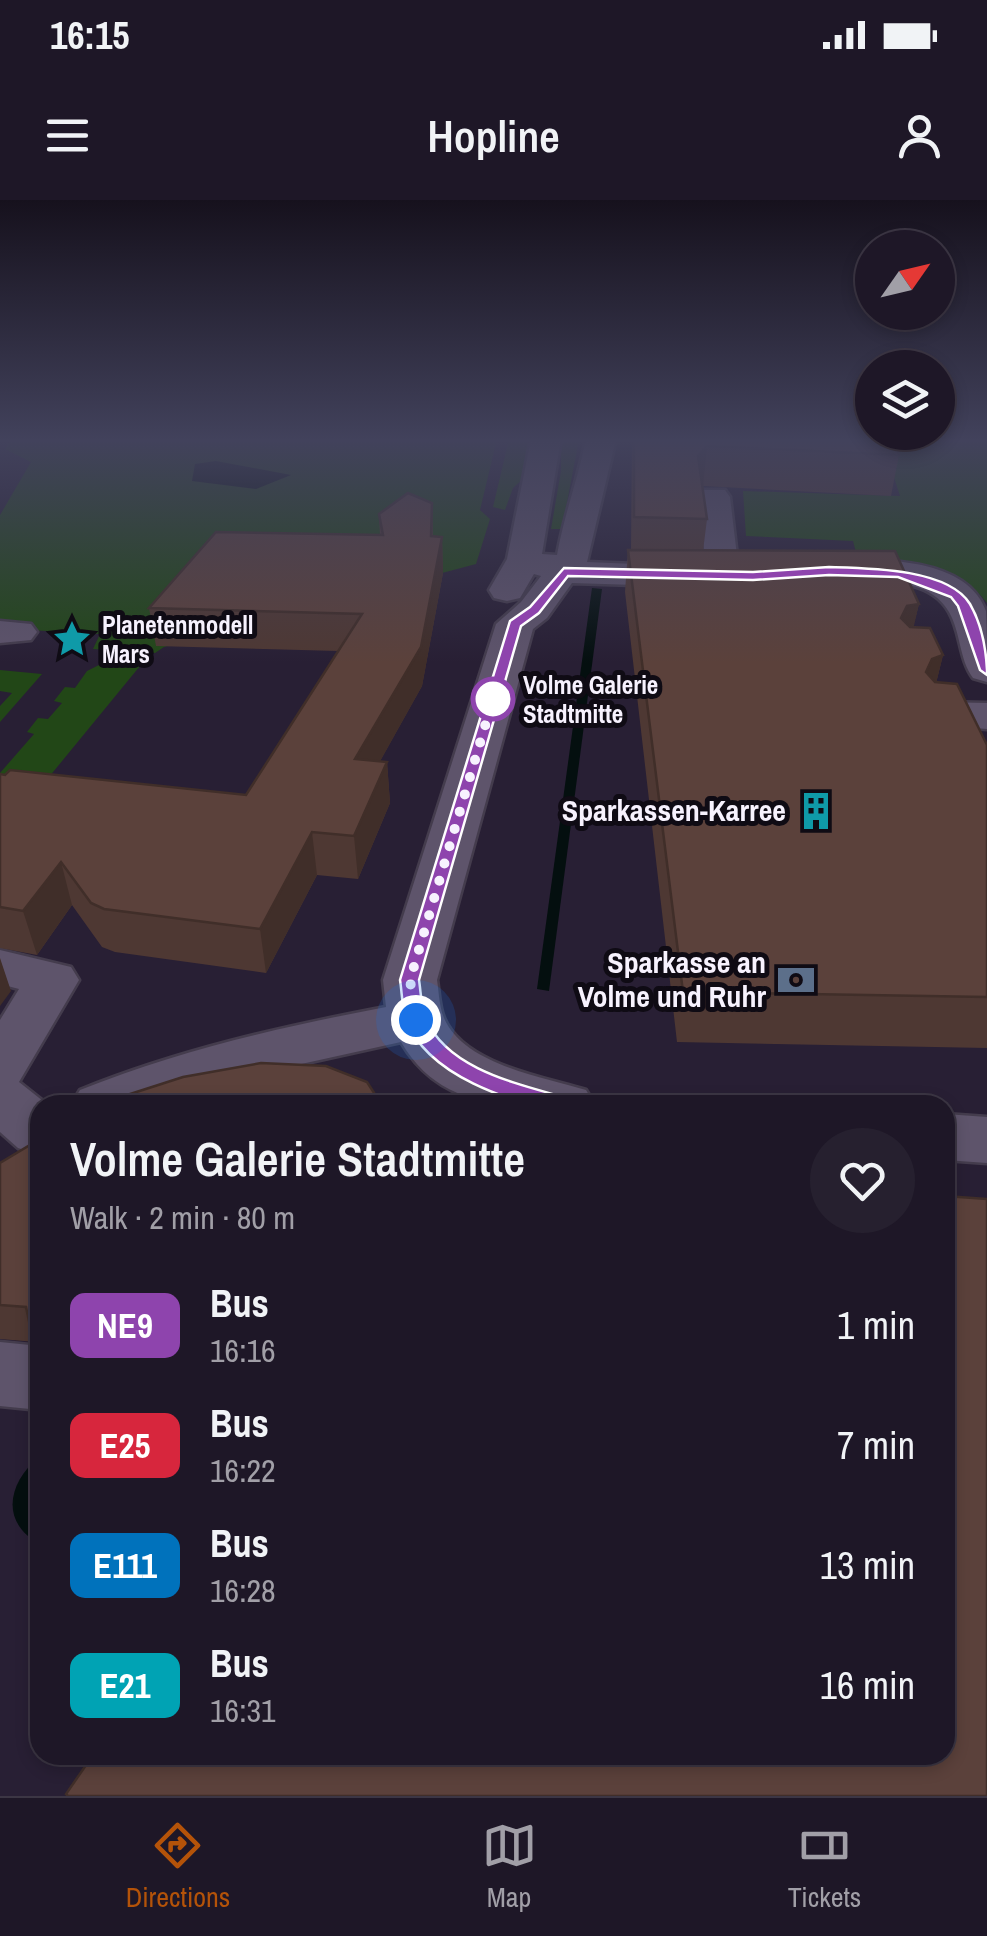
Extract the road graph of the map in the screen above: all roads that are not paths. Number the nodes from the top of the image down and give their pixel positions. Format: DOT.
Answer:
graph roads {
  1 [pos="533,513"];
  2 [pos="581,513"];
  3 [pos="721,513"];
  4 [pos="524,560"];
  5 [pos="569,564"];
  6 [pos="800,572"];
  7 [pos="515,624"];
  8 [pos="972,663"];
  9 [pos="939,715"];
  10 [pos="987,716"];
  11 [pos="0,967"];
  12 [pos="416,1020"];
  13 [pos="0,1068"];
  14 [pos="131,1095"];
  15 [pos="519,1095"];
  16 [pos="0,1098"];
  17 [pos="30,1124"];
  18 [pos="30,1138"];
  19 [pos="955,1138"];
  20 [pos="987,1140"];
  21 [pos="0,1154"];
  22 [pos="0,1374"];
  23 [pos="30,1377"];
  1 -- 4 [label="street"];
  2 -- 5 [label="street"];
  3 -- 5 [label="street"];
  4 -- 5 [label="street"];
  4 -- 7 [label="street"];
  5 -- 7 [label="street"];
  6 -- 8 [label="street"];
  7 -- 12 [label="street"];
  9 -- 10 [label="street"];
  11 -- 13 [label="street"];
  12 -- 14 [label="street"];
  12 -- 15 [label="street"];
  16 -- 17 [label="street"];
  18 -- 21 [label="street"];
  19 -- 20 [label="street"];
  22 -- 23 [label="street"];
}
